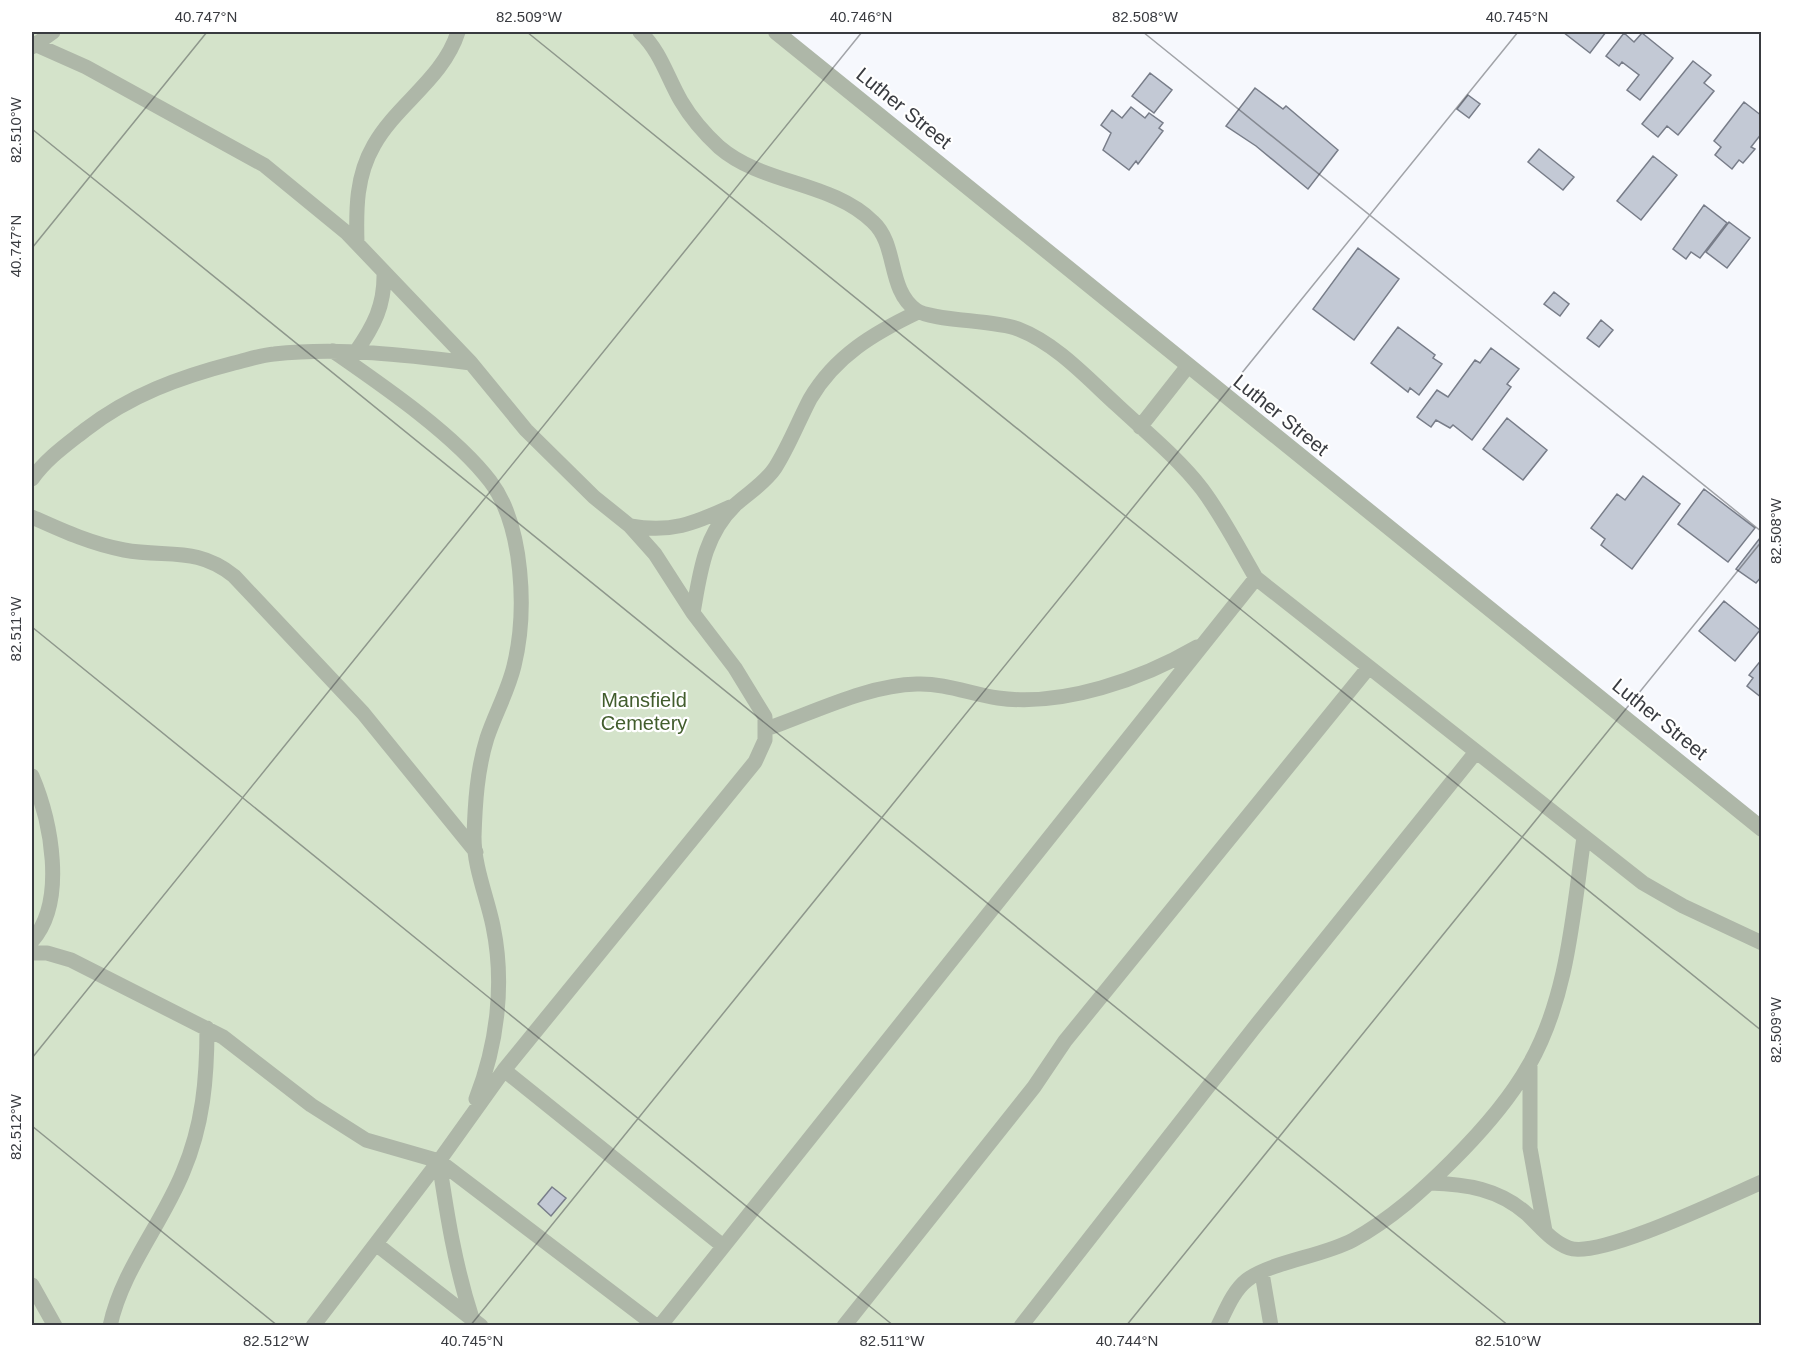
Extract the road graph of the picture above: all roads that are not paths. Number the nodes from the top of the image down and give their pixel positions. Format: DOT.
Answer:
graph roads {
  1 [pos="53,32"];
  2 [pos="640,32"];
  3 [pos="776,32"];
  4 [pos="459,35"];
  5 [pos="33,45"];
  6 [pos="357,243"];
  7 [pos="384,272"];
  8 [pos="918,312"];
  9 [pos="333,351"];
  10 [pos="355,352"];
  11 [pos="471,363"];
  12 [pos="1188,366"];
  13 [pos="1140,427"];
  14 [pos="32,479"];
  15 [pos="736,504"];
  16 [pos="32,517"];
  17 [pos="630,526"];
  18 [pos="1256,578"];
  19 [pos="693,613"];
  20 [pos="1205,643"];
  21 [pos="1369,667"];
  22 [pos="766,729"];
  23 [pos="1476,752"];
  24 [pos="32,776"];
  25 [pos="1761,829"];
  26 [pos="1584,837"];
  27 [pos="476,852"];
  28 [pos="32,941"];
  29 [pos="1761,943"];
  30 [pos="32,953"];
  31 [pos="207,1028"];
  32 [pos="1530,1064"];
  33 [pos="504,1070"];
  34 [pos="468,1119"];
  35 [pos="439,1161"];
  36 [pos="1761,1182"];
  37 [pos="1430,1183"];
  38 [pos="1545,1231"];
  39 [pos="376,1244"];
  40 [pos="723,1246"];
  41 [pos="1262,1273"];
  42 [pos="32,1285"];
  43 [pos="476,1322"];
  44 [pos="55,1326"];
  45 [pos="110,1326"];
  46 [pos="313,1326"];
  47 [pos="658,1326"];
  48 [pos="844,1326"];
  49 [pos="1021,1326"];
  50 [pos="1218,1326"];
  51 [pos="1271,1326"];
  1 -- 5 [label="lane"];
  2 -- 8 [label="lane"];
  3 -- 12 [label="street, Luther Street"];
  4 -- 6 [label="lane"];
  5 -- 6 [label="lane"];
  6 -- 7 [label="lane"];
  7 -- 10 [label="lane"];
  7 -- 11 [label="lane"];
  8 -- 13 [label="lane"];
  8 -- 15 [label="lane"];
  9 -- 10 [label="lane"];
  9 -- 14 [label="lane"];
  9 -- 27 [label="lane"];
  10 -- 11 [label="lane"];
  11 -- 17 [label="lane"];
  12 -- 13 [label="lane"];
  12 -- 25 [label="street, Luther Street"];
  13 -- 18 [label="lane"];
  15 -- 17 [label="lane"];
  15 -- 19 [label="lane"];
  16 -- 27 [label="lane"];
  17 -- 19 [label="lane"];
  18 -- 20 [label="lane"];
  18 -- 21 [label="lane"];
  19 -- 22 [label="lane"];
  20 -- 22 [label="lane"];
  20 -- 40 [label="lane"];
  21 -- 23 [label="lane"];
  21 -- 48 [label="lane"];
  22 -- 33 [label="lane"];
  23 -- 26 [label="lane"];
  23 -- 49 [label="lane"];
  24 -- 28 [label="lane"];
  26 -- 29 [label="lane"];
  26 -- 32 [label="lane"];
  27 -- 34 [label="lane"];
  30 -- 31 [label="lane"];
  31 -- 35 [label="lane"];
  31 -- 45 [label="lane"];
  32 -- 37 [label="lane"];
  32 -- 38 [label="lane"];
  33 -- 34 [label="lane"];
  33 -- 40 [label="lane"];
  34 -- 35 [label="lane"];
  35 -- 39 [label="lane"];
  35 -- 43 [label="lane"];
  35 -- 47 [label="lane"];
  36 -- 38 [label="lane"];
  37 -- 38 [label="lane"];
  37 -- 41 [label="lane"];
  39 -- 43 [label="lane"];
  39 -- 46 [label="lane"];
  40 -- 47 [label="lane"];
  41 -- 50 [label="lane"];
  41 -- 51 [label="lane"];
  42 -- 44 [label="lane"];
}
